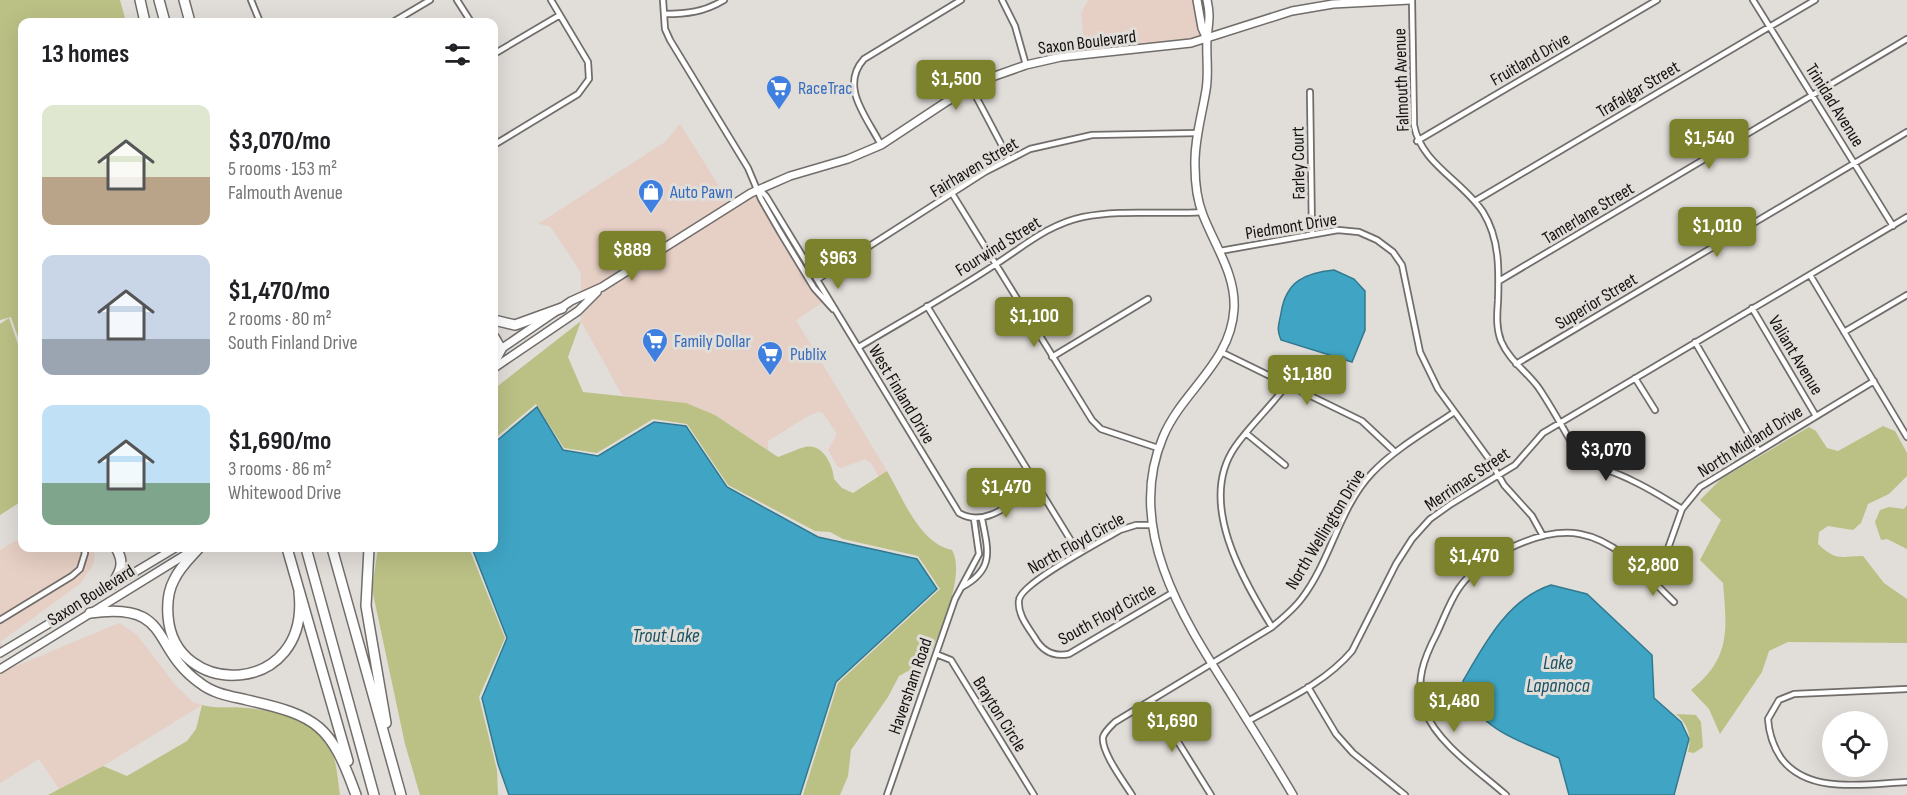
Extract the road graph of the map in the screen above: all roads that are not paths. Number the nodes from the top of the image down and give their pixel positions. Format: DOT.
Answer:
graph roads {
  1 [pos="140,0"];
  2 [pos="159,0"];
  3 [pos="184,0"];
  4 [pos="251,0"];
  5 [pos="430,0"];
  6 [pos="457,0"];
  7 [pos="551,0"];
  8 [pos="663,0"];
  9 [pos="724,0"];
  10 [pos="961,0"];
  11 [pos="1002,0"];
  12 [pos="1197,0"];
  13 [pos="1207,0"];
  14 [pos="1411,0"];
  15 [pos="1657,0"];
  16 [pos="1753,0"];
  17 [pos="1815,0"];
  18 [pos="1352,2"];
  19 [pos="664,14"];
  20 [pos="560,15"];
  21 [pos="145,18"];
  22 [pos="164,18"];
  23 [pos="189,18"];
  24 [pos="258,18"];
  25 [pos="400,18"];
  26 [pos="468,18"];
  27 [pos="1770,27"];
  28 [pos="1207,39"];
  29 [pos="1907,39"];
  30 [pos="498,52"];
  31 [pos="1026,65"];
  32 [pos="971,87"];
  33 [pos="1310,92"];
  34 [pos="1812,96"];
  35 [pos="1907,132"];
  36 [pos="1198,133"];
  37 [pos="1417,141"];
  38 [pos="498,143"];
  39 [pos="881,145"];
  40 [pos="1009,159"];
  41 [pos="1855,163"];
  42 [pos="759,189"];
  43 [pos="953,195"];
  44 [pos="1475,201"];
  45 [pos="1202,212"];
  46 [pos="1907,217"];
  47 [pos="1893,226"];
  48 [pos="1312,234"];
  49 [pos="1220,252"];
  50 [pos="996,264"];
  51 [pos="1810,274"];
  52 [pos="818,279"];
  53 [pos="1499,281"];
  54 [pos="602,287"];
  55 [pos="814,288"];
  56 [pos="1905,296"];
  57 [pos="1148,299"];
  58 [pos="1907,303"];
  59 [pos="927,306"];
  60 [pos="562,308"];
  61 [pos="1752,308"];
  62 [pos="836,312"];
  63 [pos="498,321"];
  64 [pos="1844,332"];
  65 [pos="1695,342"];
  66 [pos="859,347"];
  67 [pos="498,350"];
  68 [pos="1223,352"];
  69 [pos="1052,357"];
  70 [pos="1516,364"];
  71 [pos="498,365"];
  72 [pos="1635,378"];
  73 [pos="1874,381"];
  74 [pos="1288,383"];
  75 [pos="1655,410"];
  76 [pos="1453,413"];
  77 [pos="1816,416"];
  78 [pos="1560,423"];
  79 [pos="1247,434"];
  80 [pos="1907,437"];
  81 [pos="1158,448"];
  82 [pos="1758,450"];
  83 [pos="1395,452"];
  84 [pos="1286,465"];
  85 [pos="1499,476"];
  86 [pos="1037,486"];
  87 [pos="1682,508"];
  88 [pos="974,519"];
  89 [pos="982,519"];
  90 [pos="1153,525"];
  91 [pos="1543,536"];
  92 [pos="1073,544"];
  93 [pos="85,552"];
  94 [pos="118,552"];
  95 [pos="168,552"];
  96 [pos="192,552"];
  97 [pos="196,552"];
  98 [pos="288,552"];
  99 [pos="307,552"];
  100 [pos="333,552"];
  101 [pos="369,552"];
  102 [pos="1648,576"];
  103 [pos="112,585"];
  104 [pos="962,587"];
  105 [pos="299,592"];
  106 [pos="1172,594"];
  107 [pos="1674,602"];
  108 [pos="90,613"];
  109 [pos="0,620"];
  110 [pos="1272,627"];
  111 [pos="0,653"];
  112 [pos="936,654"];
  113 [pos="1055,656"];
  114 [pos="1212,664"];
  115 [pos="1,667"];
  116 [pos="1308,687"];
  117 [pos="1907,689"];
  118 [pos="1152,700"];
  119 [pos="1248,721"];
  120 [pos="387,743"];
  121 [pos="1907,782"];
  122 [pos="356,795"];
  123 [pos="374,795"];
  124 [pos="401,795"];
  125 [pos="887,795"];
  126 [pos="1034,795"];
  127 [pos="1132,795"];
  128 [pos="1211,795"];
  129 [pos="1293,795"];
  130 [pos="1405,795"];
  131 [pos="1506,795"];
  1 -- 21 [label="highway"];
  2 -- 22 [label="highway"];
  3 -- 23 [label="highway"];
  4 -- 24 [label="street"];
  5 -- 25 [label="street"];
  6 -- 26 [label="street"];
  7 -- 20 [label="street"];
  8 -- 19 [label="street, West Finland Drive"];
  9 -- 19 [label="street"];
  10 -- 39 [label="street"];
  11 -- 31 [label="street"];
  12 -- 28 [label="main road"];
  13 -- 28 [label="main road"];
  14 -- 18 [label="main road, Saxon Boulevard"];
  14 -- 37 [label="street, Falmouth Avenue"];
  15 -- 37 [label="street, Fruitland Drive"];
  16 -- 27 [label="street, Trinidad Avenue"];
  17 -- 27 [label="street, Trafalgar Street"];
  18 -- 28 [label="main road, Saxon Boulevard"];
  19 -- 42 [label="street, West Finland Drive"];
  20 -- 30 [label="street"];
  20 -- 38 [label="street"];
  27 -- 34 [label="street, Trinidad Avenue"];
  27 -- 44 [label="street, Trafalgar Street"];
  28 -- 31 [label="main road, Saxon Boulevard"];
  28 -- 36 [label="main road"];
  29 -- 34 [label="street, Tamerlane Street"];
  31 -- 32 [label="main road, Saxon Boulevard"];
  32 -- 39 [label="main road, Saxon Boulevard"];
  32 -- 40 [label="street"];
  33 -- 48 [label="street, Farley Court"];
  34 -- 41 [label="street, Trinidad Avenue"];
  34 -- 53 [label="street, Tamerlane Street"];
  35 -- 41 [label="street, Superior Street"];
  36 -- 40 [label="street, Fairhaven Street"];
  36 -- 45 [label="main road"];
  37 -- 44 [label="street, Falmouth Avenue"];
  39 -- 42 [label="main road, Saxon Boulevard"];
  40 -- 43 [label="street, Fairhaven Street"];
  41 -- 47 [label="street, Trinidad Avenue"];
  41 -- 70 [label="street, Superior Street"];
  42 -- 52 [label="street, West Finland Drive"];
  42 -- 54 [label="main road, Saxon Boulevard"];
  42 -- 55 [label="street, West Finland Drive"];
  43 -- 50 [label="street"];
  43 -- 52 [label="street, Fairhaven Street"];
  44 -- 53 [label="street, Falmouth Avenue"];
  45 -- 49 [label="main road"];
  45 -- 50 [label="street, Fourwind Street"];
  46 -- 47 [label="street, Merrimac Street"];
  47 -- 51 [label="street, Merrimac Street"];
  48 -- 49 [label="street, Piedmont Drive"];
  48 -- 76 [label="street, Piedmont Drive"];
  49 -- 68 [label="main road"];
  50 -- 59 [label="street, Fourwind Street"];
  50 -- 69 [label="street"];
  51 -- 61 [label="street, Merrimac Street"];
  51 -- 64 [label="street"];
  52 -- 55 [label="street"];
  52 -- 62 [label="street, West Finland Drive"];
  53 -- 70 [label="street, Falmouth Avenue"];
  54 -- 60 [label="main road, Saxon Boulevard"];
  54 -- 71 [label="main road, Saxon Boulevard"];
  55 -- 62 [label="street, West Finland Drive"];
  56 -- 58 [label="street"];
  56 -- 64 [label="street"];
  57 -- 69 [label="street"];
  59 -- 66 [label="street, Fourwind Street"];
  59 -- 86 [label="street"];
  60 -- 63 [label="highway"];
  60 -- 67 [label="main road, Saxon Boulevard"];
  61 -- 65 [label="street, Merrimac Street"];
  61 -- 77 [label="street, Valiant Avenue"];
  62 -- 66 [label="street, West Finland Drive"];
  64 -- 73 [label="street"];
  65 -- 72 [label="street, Merrimac Street"];
  65 -- 82 [label="street"];
  66 -- 88 [label="street, West Finland Drive"];
  68 -- 74 [label="street"];
  68 -- 81 [label="main road"];
  69 -- 81 [label="street"];
  70 -- 78 [label="street, Falmouth Avenue"];
  72 -- 75 [label="street"];
  72 -- 78 [label="street, Merrimac Street"];
  73 -- 77 [label="street, North Midland Drive"];
  73 -- 80 [label="street"];
  74 -- 79 [label="street"];
  74 -- 83 [label="street"];
  76 -- 83 [label="street, North Wellington Drive"];
  76 -- 85 [label="street, Piedmont Drive"];
  77 -- 82 [label="street, North Midland Drive"];
  78 -- 85 [label="street, Merrimac Street"];
  78 -- 87 [label="street, Falmouth Avenue"];
  79 -- 84 [label="street"];
  79 -- 110 [label="street"];
  81 -- 90 [label="main road"];
  82 -- 87 [label="street, North Midland Drive"];
  83 -- 110 [label="street, North Wellington Drive"];
  85 -- 91 [label="street, Piedmont Drive"];
  85 -- 116 [label="street, Merrimac Street"];
  86 -- 89 [label="street"];
  86 -- 92 [label="street"];
  87 -- 102 [label="street, North Midland Drive"];
  88 -- 89 [label="street"];
  88 -- 104 [label="street, Haversham Road"];
  89 -- 104 [label="street, Haversham Road"];
  90 -- 106 [label="main road"];
  90 -- 113 [label="street, North Floyd Circle"];
  91 -- 102 [label="street"];
  91 -- 131 [label="street"];
  93 -- 109 [label="street"];
  94 -- 103 [label="highway"];
  95 -- 103 [label="main road, Saxon Boulevard"];
  96 -- 108 [label="main road, Saxon Boulevard"];
  97 -- 105 [label="highway"];
  98 -- 105 [label="highway"];
  99 -- 123 [label="highway"];
  100 -- 120 [label="highway"];
  101 -- 120 [label="highway"];
  102 -- 107 [label="street"];
  103 -- 111 [label="main road, Saxon Boulevard"];
  104 -- 112 [label="street, Haversham Road"];
  105 -- 122 [label="highway"];
  106 -- 113 [label="street, South Floyd Circle"];
  106 -- 114 [label="main road"];
  108 -- 115 [label="main road, Saxon Boulevard"];
  108 -- 122 [label="highway"];
  110 -- 114 [label="street, North Wellington Drive"];
  112 -- 125 [label="street, Haversham Road"];
  112 -- 126 [label="street, Brayton Circle"];
  114 -- 118 [label="street, North Wellington Drive"];
  114 -- 119 [label="main road"];
  116 -- 119 [label="street, Merrimac Street"];
  116 -- 130 [label="street"];
  117 -- 121 [label="street"];
  118 -- 127 [label="street, North Wellington Drive"];
  118 -- 128 [label="street"];
  119 -- 129 [label="main road"];
  120 -- 124 [label="highway"];
}
